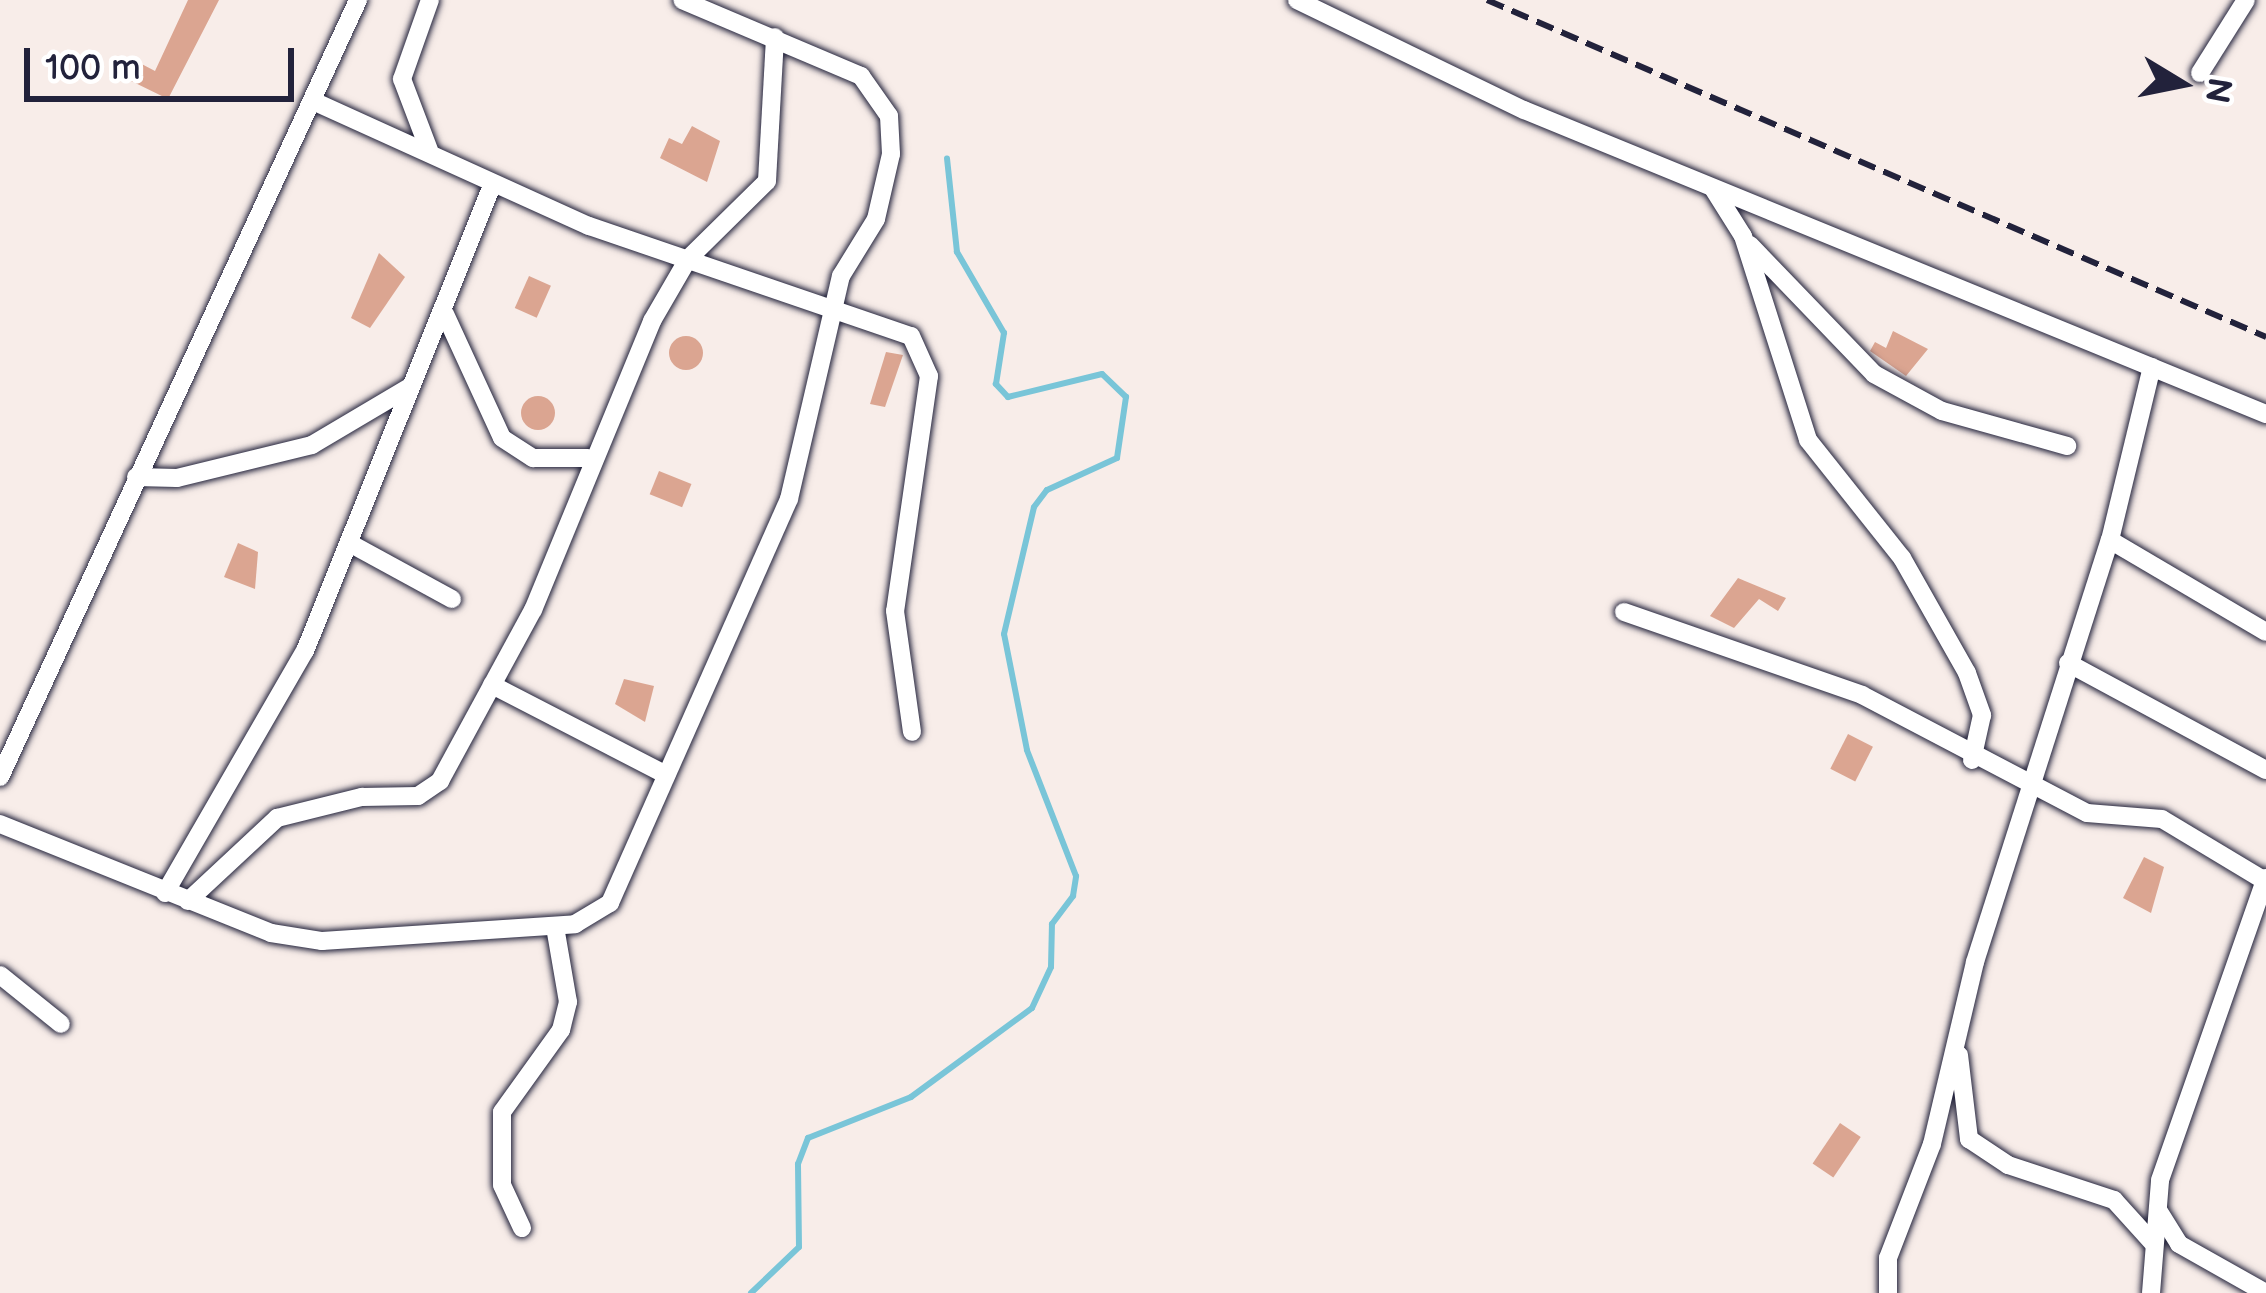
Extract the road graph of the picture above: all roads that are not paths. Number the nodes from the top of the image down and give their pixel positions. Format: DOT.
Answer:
graph roads {
  1 [pos="358,0"];
  2 [pos="430,0"];
  3 [pos="682,0"];
  4 [pos="1297,0"];
  5 [pos="2246,0"];
  6 [pos="776,37"];
  7 [pos="2200,73"];
  8 [pos="313,101"];
  9 [pos="429,150"];
  10 [pos="493,183"];
  11 [pos="1714,190"];
  12 [pos="1743,236"];
  13 [pos="688,259"];
  14 [pos="835,309"];
  15 [pos="446,314"];
  16 [pos="2152,367"];
  17 [pos="408,388"];
  18 [pos="2266,414"];
  19 [pos="2067,446"];
  20 [pos="588,458"];
  21 [pos="136,477"];
  22 [pos="2110,539"];
  23 [pos="351,544"];
  24 [pos="452,599"];
  25 [pos="1624,612"];
  26 [pos="2266,632"];
  27 [pos="2068,663"];
  28 [pos="492,686"];
  29 [pos="912,732"];
  30 [pos="1972,760"];
  31 [pos="2266,770"];
  32 [pos="666,775"];
  33 [pos="0,777"];
  34 [pos="2031,787"];
  35 [pos="0,824"];
  36 [pos="2265,880"];
  37 [pos="165,893"];
  38 [pos="188,901"];
  39 [pos="556,927"];
  40 [pos="0,975"];
  41 [pos="61,1024"];
  42 [pos="1958,1033"];
  43 [pos="2156,1205"];
  44 [pos="522,1228"];
  45 [pos="2152,1242"];
  46 [pos="1888,1293"];
  47 [pos="2151,1293"];
  48 [pos="2266,1293"];
  1 -- 8 [label="street"];
  2 -- 9 [label="street"];
  3 -- 6 [label="street"];
  4 -- 11 [label="street"];
  5 -- 7 [label="street"];
  6 -- 13 [label="street"];
  6 -- 14 [label="street"];
  8 -- 9 [label="street"];
  8 -- 21 [label="street"];
  9 -- 10 [label="street"];
  10 -- 13 [label="street"];
  10 -- 15 [label="street"];
  11 -- 12 [label="street"];
  11 -- 16 [label="street"];
  12 -- 19 [label="street"];
  12 -- 30 [label="street"];
  13 -- 14 [label="street"];
  13 -- 20 [label="street"];
  14 -- 29 [label="street"];
  14 -- 32 [label="street"];
  15 -- 17 [label="street"];
  15 -- 20 [label="street"];
  16 -- 18 [label="street"];
  16 -- 22 [label="street"];
  17 -- 21 [label="street"];
  17 -- 23 [label="street"];
  20 -- 28 [label="street"];
  21 -- 33 [label="street"];
  22 -- 26 [label="street"];
  22 -- 27 [label="street"];
  23 -- 24 [label="street"];
  23 -- 37 [label="street"];
  25 -- 30 [label="street"];
  27 -- 31 [label="street"];
  27 -- 34 [label="street"];
  28 -- 32 [label="street"];
  28 -- 38 [label="street"];
  30 -- 34 [label="street"];
  32 -- 39 [label="street"];
  34 -- 36 [label="street"];
  34 -- 42 [label="street"];
  35 -- 37 [label="street"];
  36 -- 43 [label="street"];
  37 -- 38 [label="street"];
  38 -- 39 [label="street"];
  39 -- 44 [label="street"];
  40 -- 41 [label="street"];
  42 -- 45 [label="street"];
  42 -- 46 [label="street"];
  43 -- 45 [label="street"];
  43 -- 48 [label="street"];
  45 -- 47 [label="street"];
}
